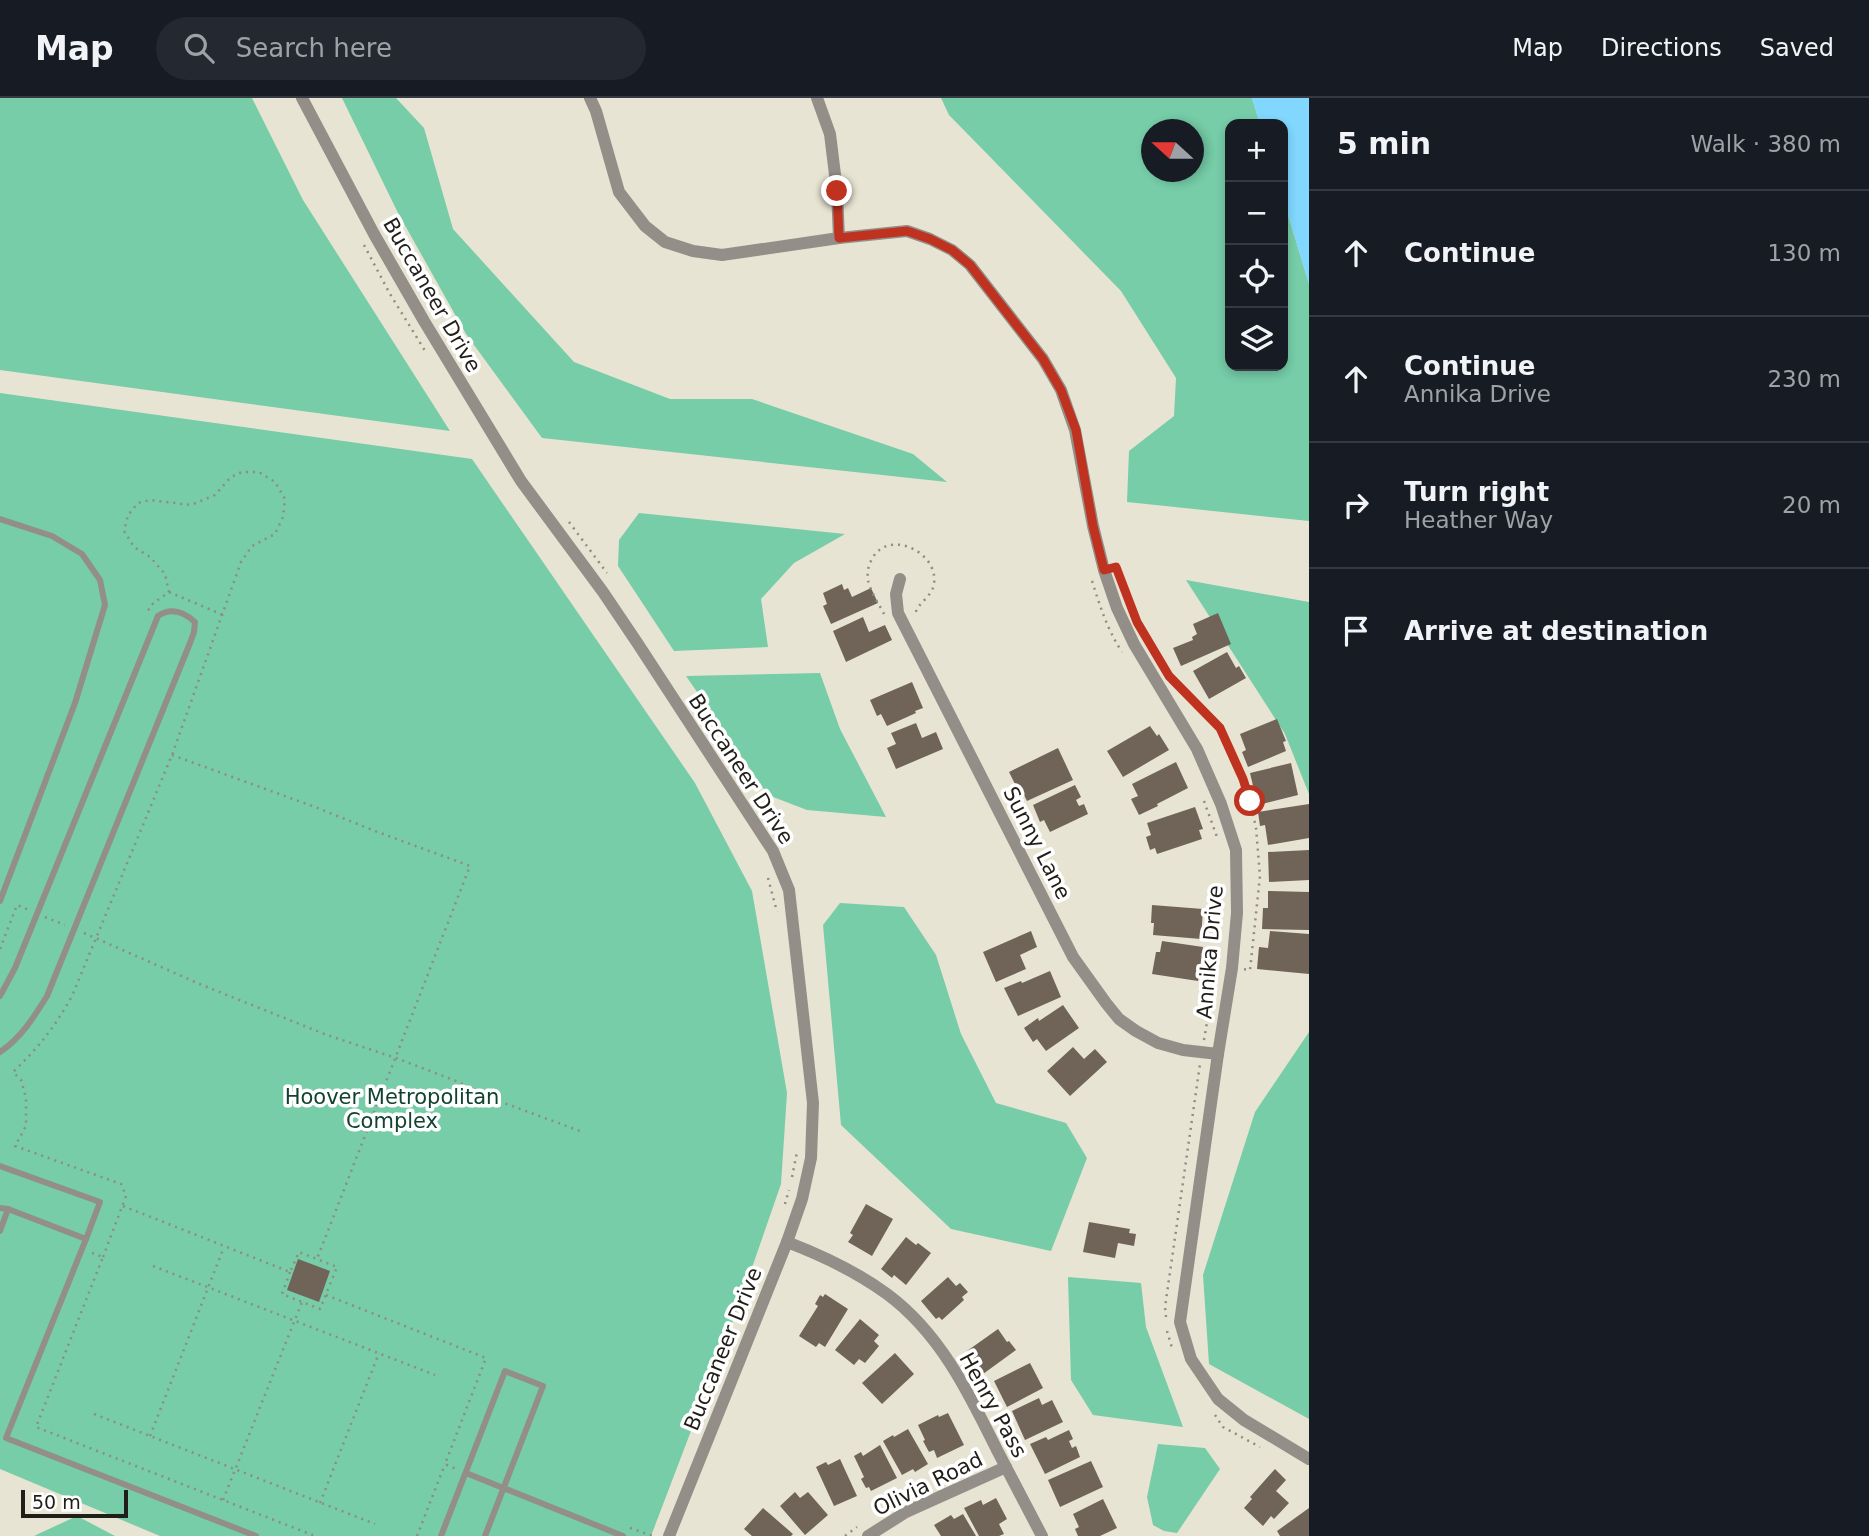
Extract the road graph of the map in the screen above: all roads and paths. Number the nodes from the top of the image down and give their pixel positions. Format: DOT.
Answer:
graph roads {
  1 [pos="302,98"];
  2 [pos="590,98"];
  3 [pos="817,98"];
  4 [pos="359,236"];
  5 [pos="839,238"];
  6 [pos="432,363"];
  7 [pos="566,517"];
  8 [pos="0,519"];
  9 [pos="1104,570"];
  10 [pos="900,579"];
  11 [pos="613,582"];
  12 [pos="169,592"];
  13 [pos="222,615"];
  14 [pos="1127,659"];
  15 [pos="1169,676"];
  16 [pos="172,755"];
  17 [pos="1201,792"];
  18 [pos="1220,845"];
  19 [pos="766,871"];
  20 [pos="0,901"];
  21 [pos="38,913"];
  22 [pos="778,921"];
  23 [pos="75,929"];
  24 [pos="95,939"];
  25 [pos="0,949"];
  26 [pos="1219,953"];
  27 [pos="1232,968"];
  28 [pos="0,996"];
  29 [pos="0,1052"];
  30 [pos="1201,1052"];
  31 [pos="1218,1054"];
  32 [pos="396,1058"];
  33 [pos="580,1131"];
  34 [pos="797,1151"];
  35 [pos="0,1166"];
  36 [pos="123,1206"];
  37 [pos="784,1207"];
  38 [pos="0,1208"];
  39 [pos="8,1209"];
  40 [pos="0,1231"];
  41 [pos="86,1239"];
  42 [pos="787,1242"];
  43 [pos="225,1246"];
  44 [pos="82,1249"];
  45 [pos="103,1257"];
  46 [pos="317,1259"];
  47 [pos="153,1266"];
  48 [pos="290,1272"];
  49 [pos="209,1287"];
  50 [pos="302,1302"];
  51 [pos="295,1321"];
  52 [pos="379,1353"];
  53 [pos="1174,1353"];
  54 [pos="435,1375"];
  55 [pos="1212,1411"];
  56 [pos="94,1414"];
  57 [pos="0,1430"];
  58 [pos="150,1436"];
  59 [pos="6,1438"];
  60 [pos="1263,1448"];
  61 [pos="984,1454"];
  62 [pos="1309,1459"];
  63 [pos="445,1464"];
  64 [pos="1006,1467"];
  65 [pos="236,1470"];
  66 [pos="466,1473"];
  67 [pos="989,1474"];
  68 [pos="503,1488"];
  69 [pos="223,1500"];
  70 [pos="320,1503"];
  71 [pos="375,1524"];
  72 [pos="256,1536"];
  73 [pos="315,1536"];
  74 [pos="417,1536"];
  75 [pos="441,1536"];
  76 [pos="485,1536"];
  77 [pos="623,1536"];
  78 [pos="669,1536"];
  79 [pos="868,1536"];
  80 [pos="1042,1536"];
  1 -- 42 [label="street, Buccaneer Drive"];
  2 -- 5 [label="street, Annika Drive"];
  3 -- 5 [label="street"];
  4 -- 6 [label="path"];
  5 -- 9 [label="street, Annika Drive"];
  7 -- 11 [label="path"];
  8 -- 20 [label="lane"];
  9 -- 14 [label="path"];
  9 -- 27 [label="street, Annika Drive"];
  10 -- 30 [label="street, Sunny Lane"];
  12 -- 13 [label="path"];
  15 -- 27 [label="path"];
  16 -- 32 [label="path"];
  17 -- 18 [label="path"];
  19 -- 22 [label="path"];
  21 -- 23 [label="path"];
  21 -- 23 [label="lane"];
  21 -- 25 [label="path"];
  21 -- 28 [label="lane"];
  23 -- 24 [label="path"];
  23 -- 29 [label="lane"];
  24 -- 32 [label="path"];
  24 -- 36 [label="path"];
  26 -- 30 [label="path"];
  27 -- 31 [label="street, Annika Drive"];
  30 -- 31 [label="street, Sunny Lane"];
  30 -- 53 [label="path"];
  31 -- 62 [label="street, Annika Drive"];
  32 -- 33 [label="path"];
  32 -- 46 [label="path"];
  34 -- 37 [label="path"];
  35 -- 41 [label="lane"];
  36 -- 43 [label="path"];
  36 -- 45 [label="path"];
  38 -- 39 [label="lane"];
  39 -- 40 [label="lane"];
  39 -- 41 [label="lane"];
  41 -- 44 [label="lane"];
  42 -- 64 [label="street, Henry Pass"];
  42 -- 78 [label="street, Buccaneer Drive"];
  43 -- 48 [label="path"];
  43 -- 49 [label="path"];
  44 -- 45 [label="path"];
  44 -- 59 [label="lane"];
  45 -- 69 [label="path"];
  46 -- 48 [label="path"];
  46 -- 50 [label="path"];
  47 -- 49 [label="path"];
  48 -- 50 [label="path"];
  49 -- 51 [label="path"];
  49 -- 58 [label="path"];
  50 -- 51 [label="path"];
  51 -- 52 [label="path"];
  51 -- 65 [label="path"];
  52 -- 54 [label="path"];
  52 -- 70 [label="path"];
  55 -- 60 [label="path"];
  56 -- 58 [label="path"];
  57 -- 59 [label="lane"];
  58 -- 65 [label="path"];
  59 -- 72 [label="lane"];
  61 -- 67 [label="path"];
  63 -- 74 [label="path"];
  64 -- 67 [label="street, Olivia Road"];
  64 -- 80 [label="street, Henry Pass"];
  65 -- 69 [label="path"];
  65 -- 70 [label="path"];
  66 -- 68 [label="lane"];
  66 -- 68 [label="lane"];
  66 -- 75 [label="lane"];
  67 -- 79 [label="street, Olivia Road"];
  68 -- 76 [label="lane"];
  68 -- 77 [label="lane"];
  69 -- 73 [label="path"];
  70 -- 71 [label="path"];
}
